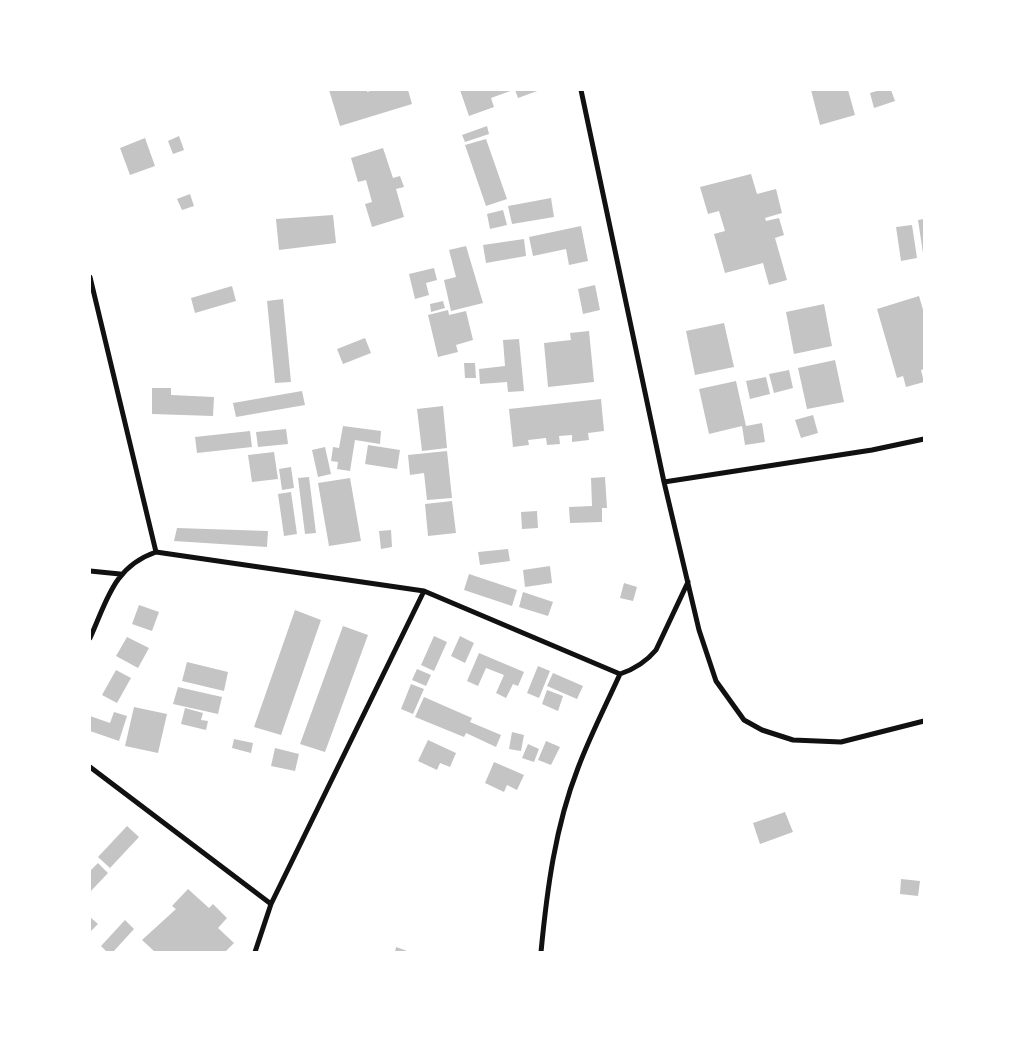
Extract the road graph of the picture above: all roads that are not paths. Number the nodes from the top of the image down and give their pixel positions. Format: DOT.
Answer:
graph roads {
  1 [pos="581,90"];
  2 [pos="91,281"];
  3 [pos="924,440"];
  4 [pos="664,482"];
  5 [pos="156,552"];
  6 [pos="90,572"];
  7 [pos="120,574"];
  8 [pos="688,582"];
  9 [pos="424,591"];
  10 [pos="90,638"];
  11 [pos="620,674"];
  12 [pos="924,721"];
  13 [pos="90,767"];
  14 [pos="270,904"];
  15 [pos="255,952"];
  16 [pos="541,952"];
  1 -- 4 [label="street"];
  2 -- 5 [label="street"];
  3 -- 4 [label="street"];
  4 -- 8 [label="street"];
  5 -- 7 [label="street"];
  5 -- 9 [label="street"];
  6 -- 7 [label="street"];
  7 -- 10 [label="street"];
  8 -- 11 [label="street"];
  8 -- 12 [label="street"];
  9 -- 11 [label="street"];
  9 -- 14 [label="street"];
  11 -- 16 [label="street"];
  13 -- 14 [label="street"];
  14 -- 15 [label="street"];
}
